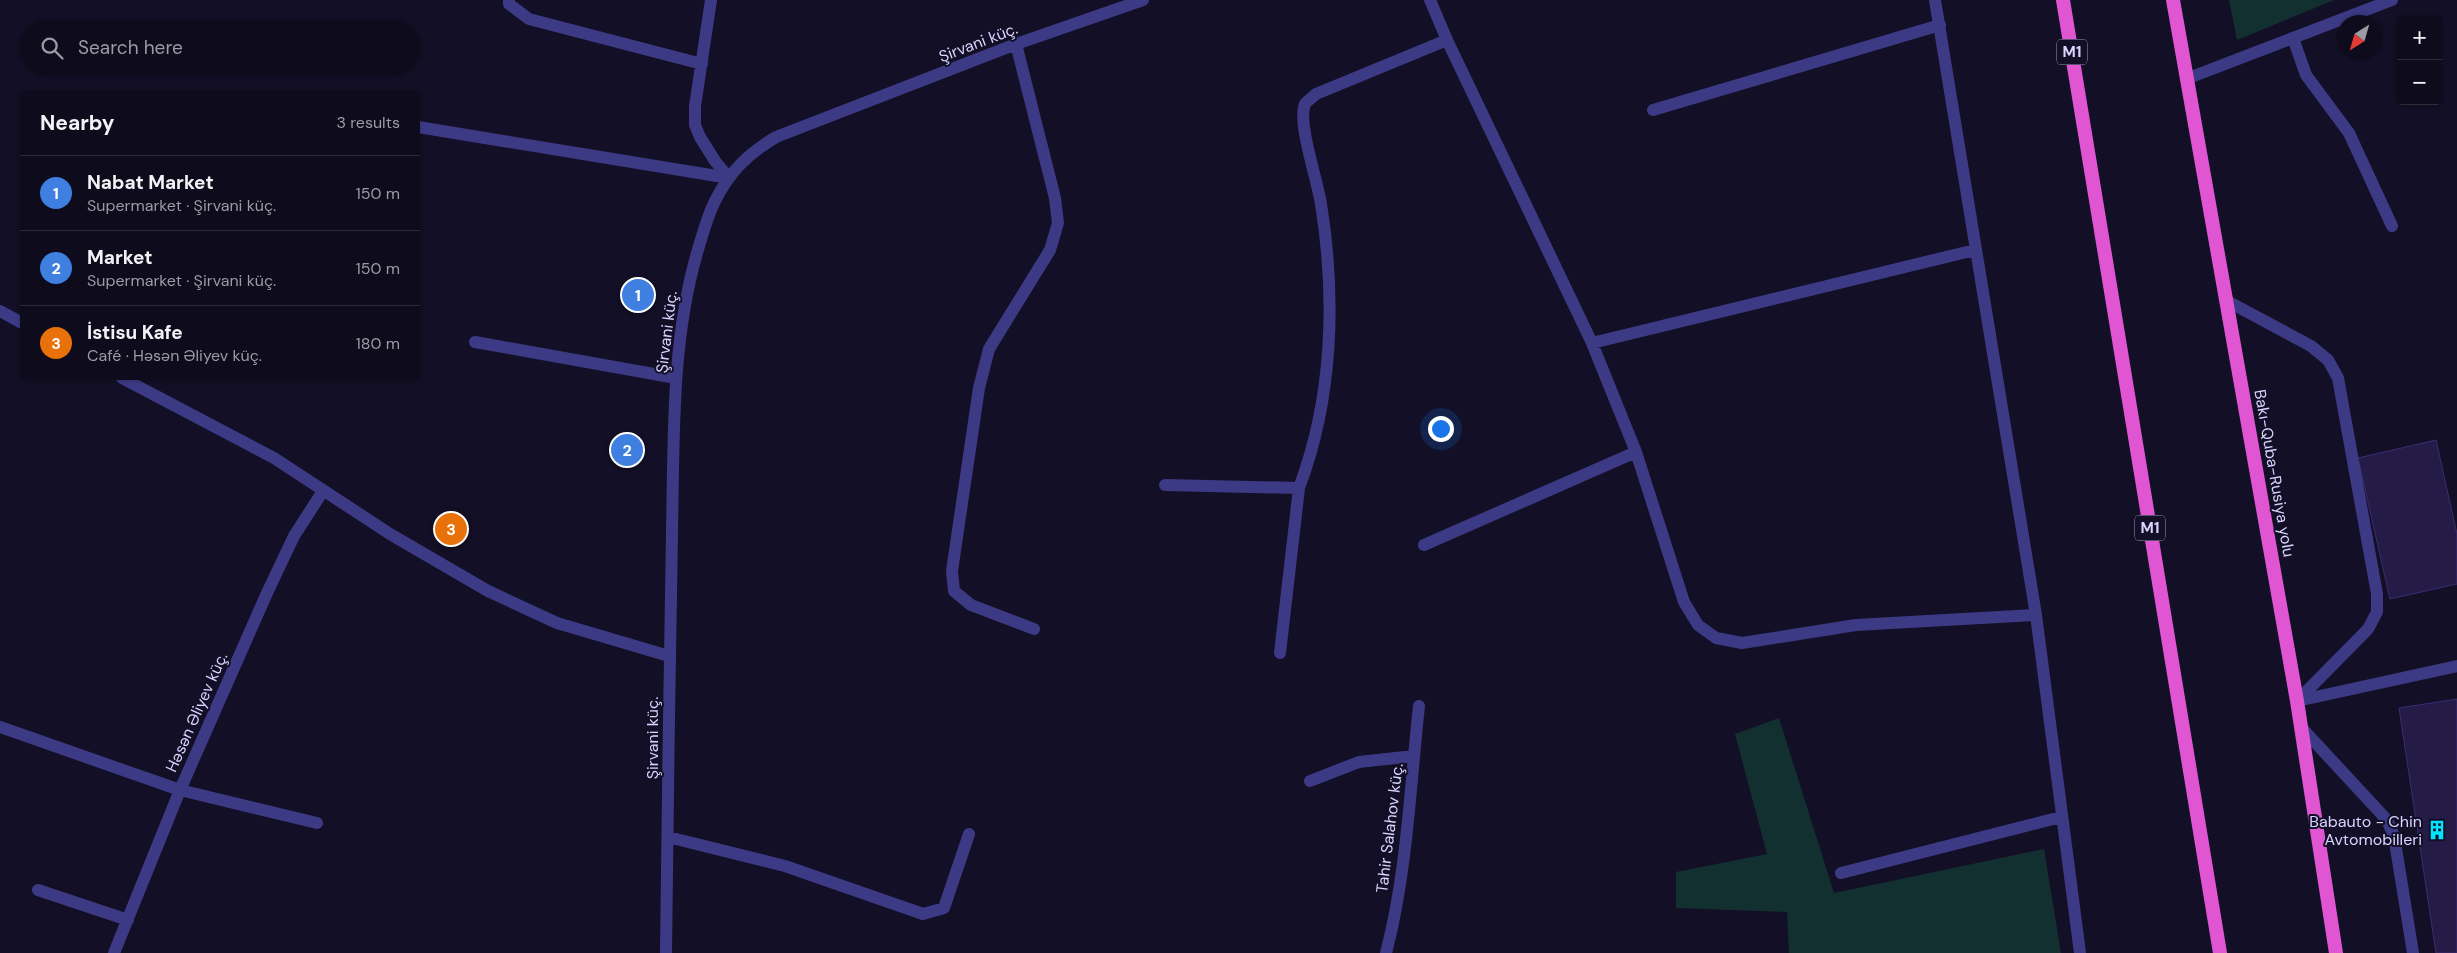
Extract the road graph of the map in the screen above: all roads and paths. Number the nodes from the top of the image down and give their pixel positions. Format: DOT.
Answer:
graph roads {
  1 [pos="509,0"];
  2 [pos="710,0"];
  3 [pos="1143,0"];
  4 [pos="1430,0"];
  5 [pos="1935,0"];
  6 [pos="2064,0"];
  7 [pos="2172,0"];
  8 [pos="2392,0"];
  9 [pos="1940,25"];
  10 [pos="2293,38"];
  11 [pos="1447,40"];
  12 [pos="1016,44"];
  13 [pos="702,64"];
  14 [pos="2186,79"];
  15 [pos="1653,110"];
  16 [pos="420,127"];
  17 [pos="729,178"];
  18 [pos="2392,226"];
  19 [pos="1975,250"];
  20 [pos="2227,301"];
  21 [pos="0,311"];
  22 [pos="20,322"];
  23 [pos="475,342"];
  24 [pos="1592,343"];
  25 [pos="676,378"];
  26 [pos="126,380"];
  27 [pos="1636,452"];
  28 [pos="1164,485"];
  29 [pos="1299,488"];
  30 [pos="323,490"];
  31 [pos="1424,545"];
  32 [pos="2036,615"];
  33 [pos="1034,629"];
  34 [pos="1280,653"];
  35 [pos="669,656"];
  36 [pos="2457,666"];
  37 [pos="2296,701"];
  38 [pos="1419,706"];
  39 [pos="2300,726"];
  40 [pos="0,727"];
  41 [pos="1414,756"];
  42 [pos="1310,780"];
  43 [pos="180,790"];
  44 [pos="2061,818"];
  45 [pos="317,823"];
  46 [pos="969,834"];
  47 [pos="668,837"];
  48 [pos="1841,872"];
  49 [pos="38,890"];
  50 [pos="128,920"];
  51 [pos="114,953"];
  52 [pos="666,953"];
  53 [pos="1386,953"];
  54 [pos="2080,953"];
  55 [pos="2220,953"];
  56 [pos="2336,953"];
  57 [pos="2413,953"];
  1 -- 13 [label="street"];
  2 -- 13 [label="street"];
  3 -- 12 [label="street, Şirvani küç."];
  4 -- 11 [label="street"];
  5 -- 9 [label="street"];
  6 -- 55 [label="highway, M1"];
  7 -- 14 [label="highway, Bakı-Quba-Rusiya yolu"];
  8 -- 10 [label="street"];
  9 -- 15 [label="street"];
  9 -- 19 [label="street"];
  10 -- 14 [label="street"];
  10 -- 18 [label="street"];
  11 -- 24 [label="street"];
  11 -- 29 [label="street"];
  12 -- 17 [label="street, Şirvani küç."];
  12 -- 33 [label="street"];
  13 -- 17 [label="street"];
  14 -- 20 [label="highway, Bakı-Quba-Rusiya yolu"];
  16 -- 17 [label="street"];
  17 -- 25 [label="street, Şirvani küç."];
  19 -- 24 [label="street"];
  19 -- 32 [label="street"];
  20 -- 37 [label="highway, Bakı-Quba-Rusiya yolu"];
  20 -- 37 [label="street"];
  21 -- 22 [label="street"];
  23 -- 25 [label="street"];
  24 -- 27 [label="street"];
  25 -- 35 [label="street, Şirvani küç."];
  26 -- 30 [label="street"];
  27 -- 31 [label="street"];
  27 -- 32 [label="street"];
  28 -- 29 [label="street"];
  29 -- 34 [label="street"];
  30 -- 35 [label="street"];
  30 -- 43 [label="street, Həsən Əliyev küç."];
  32 -- 44 [label="street"];
  35 -- 47 [label="street, Şirvani küç."];
  36 -- 37 [label="street"];
  37 -- 39 [label="highway, Bakı-Quba-Rusiya yolu"];
  38 -- 41 [label="street, Tahir Salahov küç."];
  39 -- 56 [label="highway, Bakı-Quba-Rusiya yolu"];
  39 -- 57 [label="street"];
  40 -- 43 [label="street"];
  41 -- 42 [label="street"];
  41 -- 53 [label="street, Tahir Salahov küç."];
  43 -- 45 [label="street"];
  43 -- 50 [label="street, Həsən Əliyev küç."];
  44 -- 48 [label="street"];
  44 -- 54 [label="street"];
  46 -- 47 [label="street"];
  47 -- 52 [label="street, Şirvani küç."];
  49 -- 50 [label="street"];
  50 -- 51 [label="street, Həsən Əliyev küç."];
}
